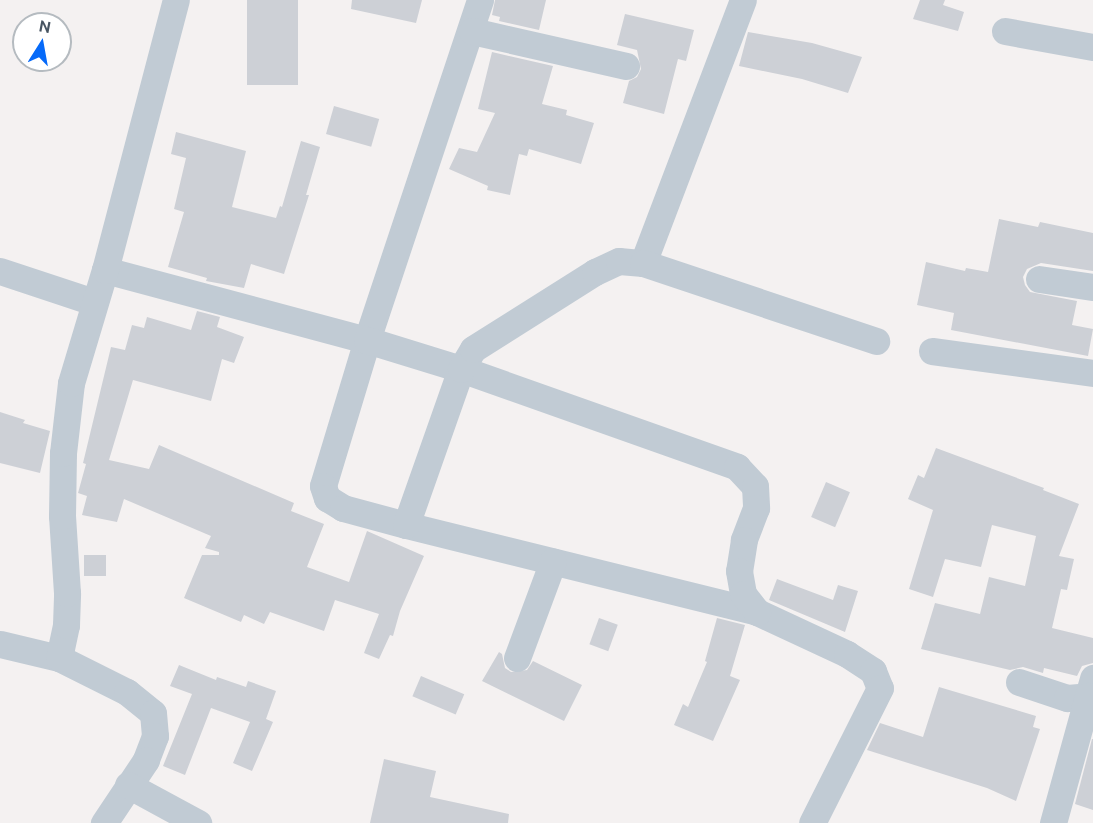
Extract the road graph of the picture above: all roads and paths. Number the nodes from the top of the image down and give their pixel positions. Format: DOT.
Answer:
graph roads {
  1 [pos="176,0"];
  2 [pos="480,0"];
  3 [pos="743,0"];
  4 [pos="472,31"];
  5 [pos="1005,31"];
  6 [pos="1093,47"];
  7 [pos="626,66"];
  8 [pos="643,263"];
  9 [pos="105,270"];
  10 [pos="0,271"];
  11 [pos="1039,279"];
  12 [pos="1093,287"];
  13 [pos="94,302"];
  14 [pos="368,340"];
  15 [pos="876,341"];
  16 [pos="932,351"];
  17 [pos="461,369"];
  18 [pos="1093,373"];
  19 [pos="406,525"];
  20 [pos="554,561"];
  21 [pos="757,612"];
  22 [pos="0,644"];
  23 [pos="59,658"];
  24 [pos="517,658"];
  25 [pos="1018,682"];
  26 [pos="1091,687"];
  27 [pos="129,785"];
  28 [pos="104,823"];
  29 [pos="198,823"];
  30 [pos="812,823"];
  31 [pos="1053,823"];
  1 -- 9 [label="street"];
  2 -- 4 [label="street"];
  3 -- 8 [label="street"];
  4 -- 7 [label="street"];
  4 -- 14 [label="street"];
  5 -- 6 [label="street"];
  8 -- 15 [label="street"];
  8 -- 17 [label="street"];
  9 -- 13 [label="street"];
  9 -- 14 [label="street"];
  10 -- 13 [label="street"];
  11 -- 12 [label="street"];
  13 -- 23 [label="street"];
  14 -- 17 [label="street"];
  14 -- 19 [label="street"];
  16 -- 18 [label="street"];
  17 -- 19 [label="street"];
  17 -- 21 [label="street"];
  19 -- 20 [label="street"];
  20 -- 21 [label="street"];
  20 -- 24 [label="street"];
  21 -- 30 [label="street"];
  22 -- 23 [label="street"];
  23 -- 27 [label="street"];
  25 -- 26 [label="street"];
  26 -- 31 [label="street"];
  27 -- 28 [label="street"];
  27 -- 29 [label="street"];
}
